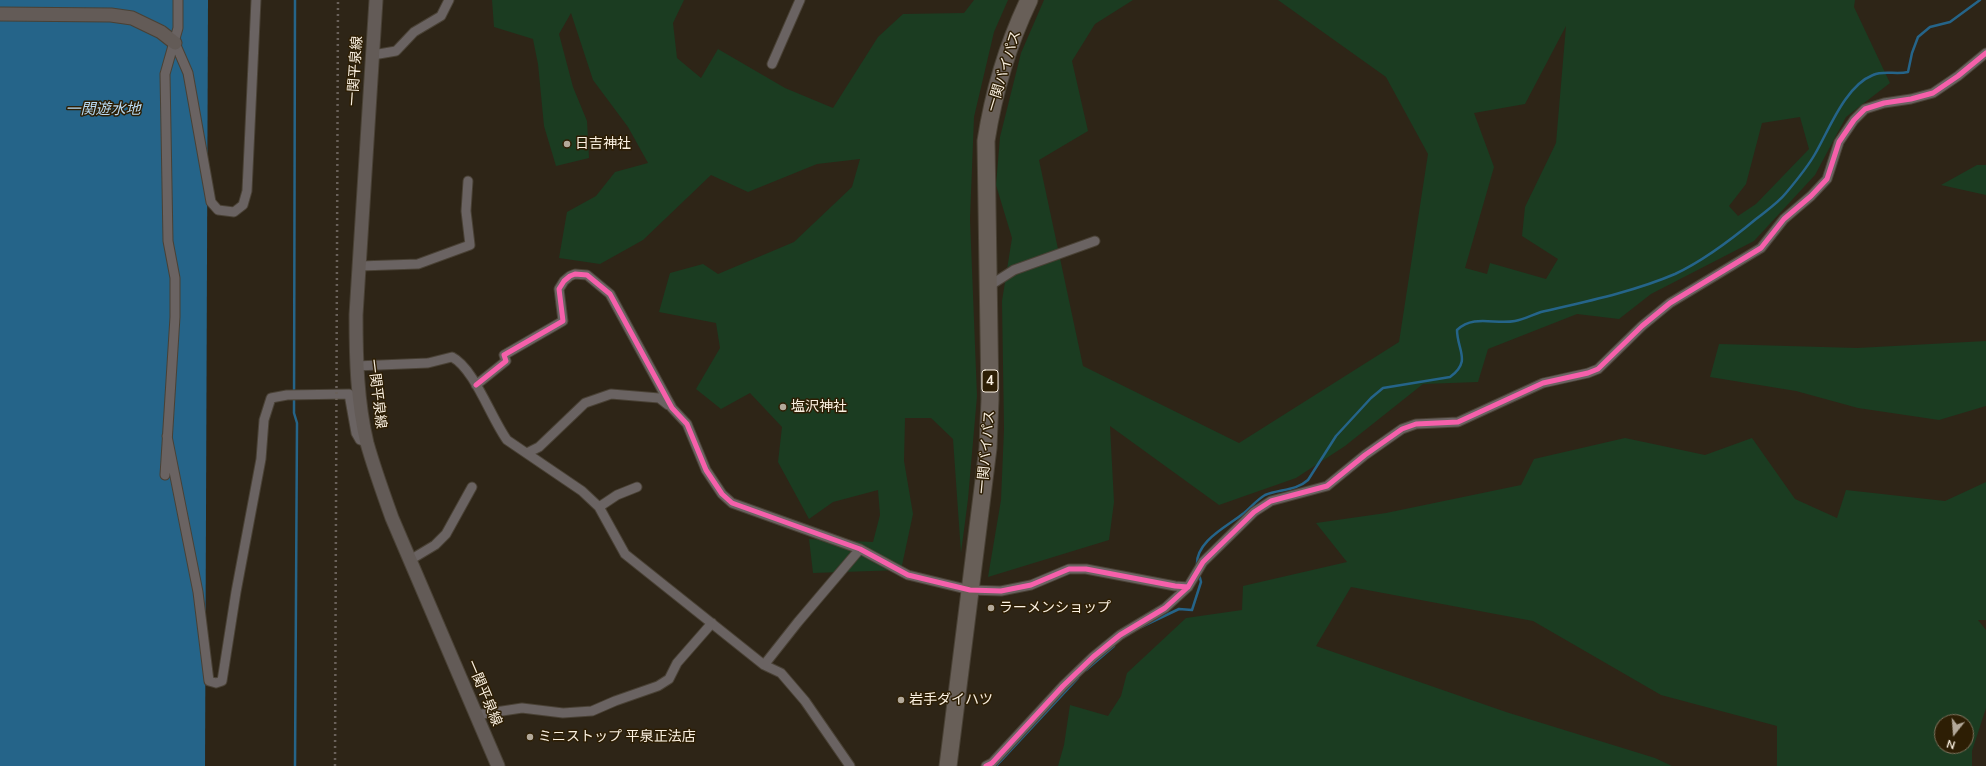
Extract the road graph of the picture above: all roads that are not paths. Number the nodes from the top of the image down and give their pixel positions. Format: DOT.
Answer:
graph roads {
  1 [pos="178,0"];
  2 [pos="256,0"];
  3 [pos="376,0"];
  4 [pos="449,0"];
  5 [pos="800,0"];
  6 [pos="1029,0"];
  7 [pos="0,14"];
  8 [pos="175,44"];
  9 [pos="1986,53"];
  10 [pos="372,55"];
  11 [pos="772,64"];
  12 [pos="468,181"];
  13 [pos="1095,241"];
  14 [pos="360,266"];
  15 [pos="989,286"];
  16 [pos="356,366"];
  17 [pos="476,385"];
  18 [pos="672,408"];
  19 [pos="167,436"];
  20 [pos="367,442"];
  21 [pos="527,453"];
  22 [pos="165,475"];
  23 [pos="472,487"];
  24 [pos="637,487"];
  25 [pos="599,507"];
  26 [pos="860,549"];
  27 [pos="410,560"];
  28 [pos="1188,587"];
  29 [pos="970,590"];
  30 [pos="712,623"];
  31 [pos="764,665"];
  32 [pos="476,715"];
  33 [pos="498,766"];
  34 [pos="850,766"];
  35 [pos="948,766"];
  36 [pos="986,766"];
  1 -- 8 [label="street"];
  2 -- 8 [label="street"];
  3 -- 10 [label="main road, 一関平泉線"];
  4 -- 10 [label="street"];
  5 -- 11 [label="street"];
  6 -- 15 [label="highway, 一関バイパス / 4"];
  7 -- 8 [label="main road"];
  8 -- 19 [label="street"];
  9 -- 28 [label="street"];
  10 -- 14 [label="main road, 一関平泉線"];
  12 -- 14 [label="street"];
  13 -- 15 [label="street"];
  14 -- 16 [label="main road, 一関平泉線"];
  15 -- 29 [label="highway, 一関バイパス / 4"];
  16 -- 17 [label="street"];
  16 -- 20 [label="main road, 一関平泉線"];
  17 -- 18 [label="street"];
  17 -- 21 [label="street"];
  18 -- 21 [label="street"];
  18 -- 26 [label="street"];
  19 -- 20 [label="street"];
  19 -- 22 [label="street"];
  20 -- 27 [label="main road, 一関平泉線"];
  21 -- 25 [label="street"];
  23 -- 27 [label="street"];
  24 -- 25 [label="street"];
  25 -- 30 [label="street"];
  26 -- 29 [label="street"];
  26 -- 31 [label="street"];
  27 -- 32 [label="main road, 一関平泉線"];
  28 -- 29 [label="street"];
  28 -- 36 [label="street"];
  29 -- 35 [label="highway, 一関バイパス / 4"];
  30 -- 31 [label="street"];
  30 -- 32 [label="street"];
  31 -- 34 [label="street"];
  32 -- 33 [label="main road, 一関平泉線"];
}
